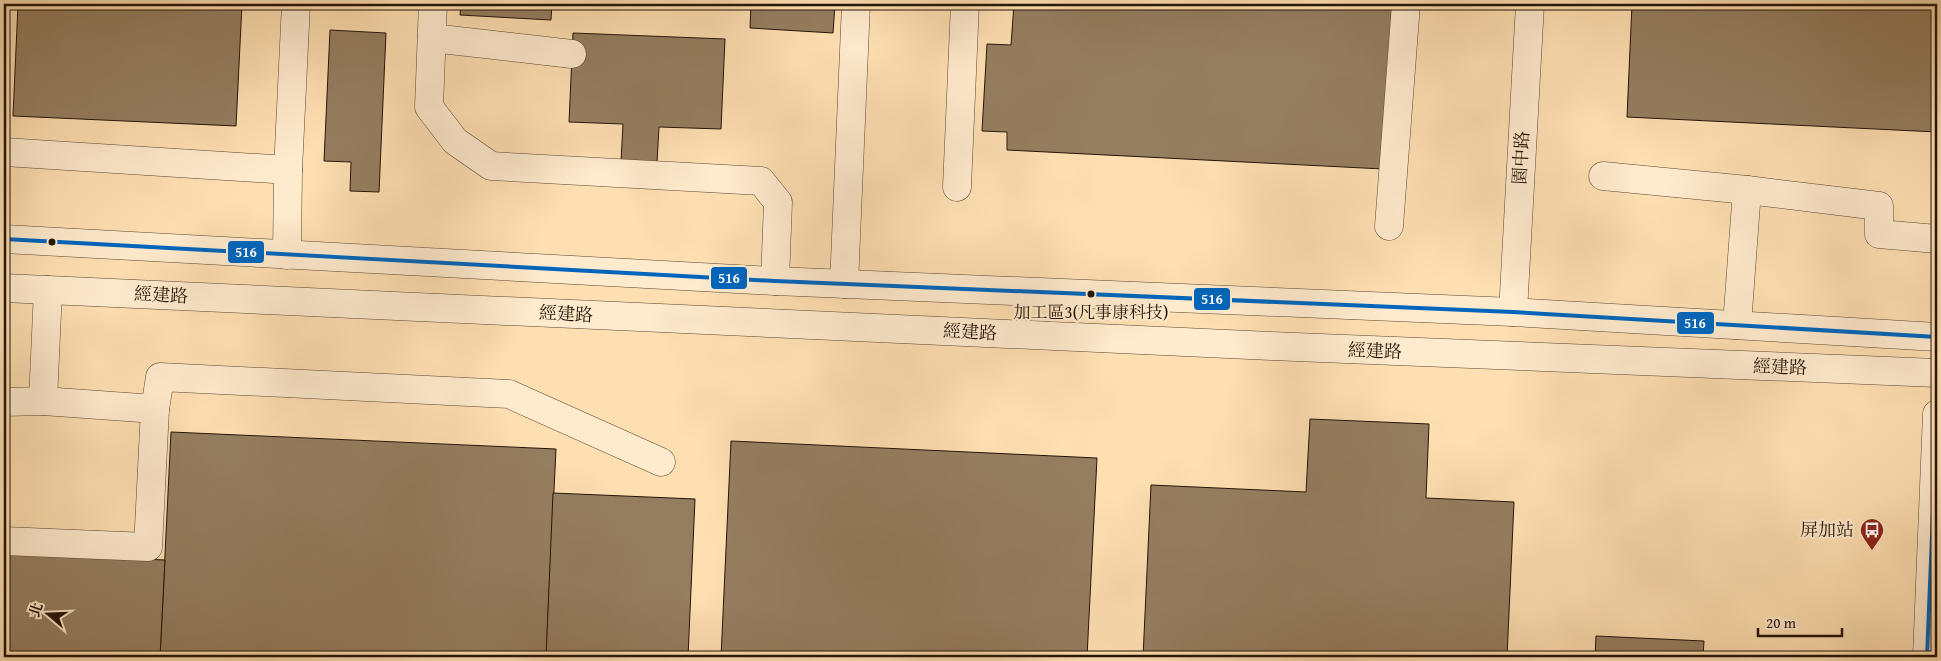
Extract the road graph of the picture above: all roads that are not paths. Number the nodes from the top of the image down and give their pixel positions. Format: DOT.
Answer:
graph roads {
  1 [pos="296,4"];
  2 [pos="433,4"];
  3 [pos="856,4"];
  4 [pos="965,4"];
  5 [pos="1406,4"];
  6 [pos="1530,4"];
  7 [pos="432,38"];
  8 [pos="572,54"];
  9 [pos="4,152"];
  10 [pos="288,170"];
  11 [pos="1603,176"];
  12 [pos="957,187"];
  13 [pos="1747,190"];
  14 [pos="1389,226"];
  15 [pos="4,239"];
  16 [pos="1937,240"];
  17 [pos="287,255"];
  18 [pos="775,281"];
  19 [pos="844,284"];
  20 [pos="4,288"];
  21 [pos="48,290"];
  22 [pos="1513,312"];
  23 [pos="1736,325"];
  24 [pos="1937,336"];
  25 [pos="1937,373"];
  26 [pos="43,401"];
  27 [pos="4,402"];
  28 [pos="155,409"];
  29 [pos="1937,414"];
  30 [pos="661,462"];
  31 [pos="4,541"];
  32 [pos="1927,657"];
  1 -- 10 [label="street"];
  2 -- 7 [label="street"];
  3 -- 19 [label="street"];
  4 -- 12 [label="street"];
  5 -- 14 [label="street"];
  6 -- 22 [label="street, 園中路"];
  7 -- 8 [label="street"];
  7 -- 18 [label="street"];
  9 -- 10 [label="street"];
  10 -- 17 [label="street"];
  11 -- 13 [label="street"];
  13 -- 16 [label="street"];
  13 -- 23 [label="street"];
  15 -- 17 [label="street"];
  17 -- 18 [label="street"];
  18 -- 19 [label="street"];
  19 -- 22 [label="street"];
  20 -- 21 [label="street, 經建路"];
  21 -- 25 [label="street, 經建路"];
  21 -- 26 [label="street"];
  22 -- 23 [label="street"];
  23 -- 24 [label="street"];
  26 -- 27 [label="street"];
  26 -- 28 [label="street"];
  28 -- 30 [label="street"];
  28 -- 31 [label="street"];
  29 -- 32 [label="street"];
}
